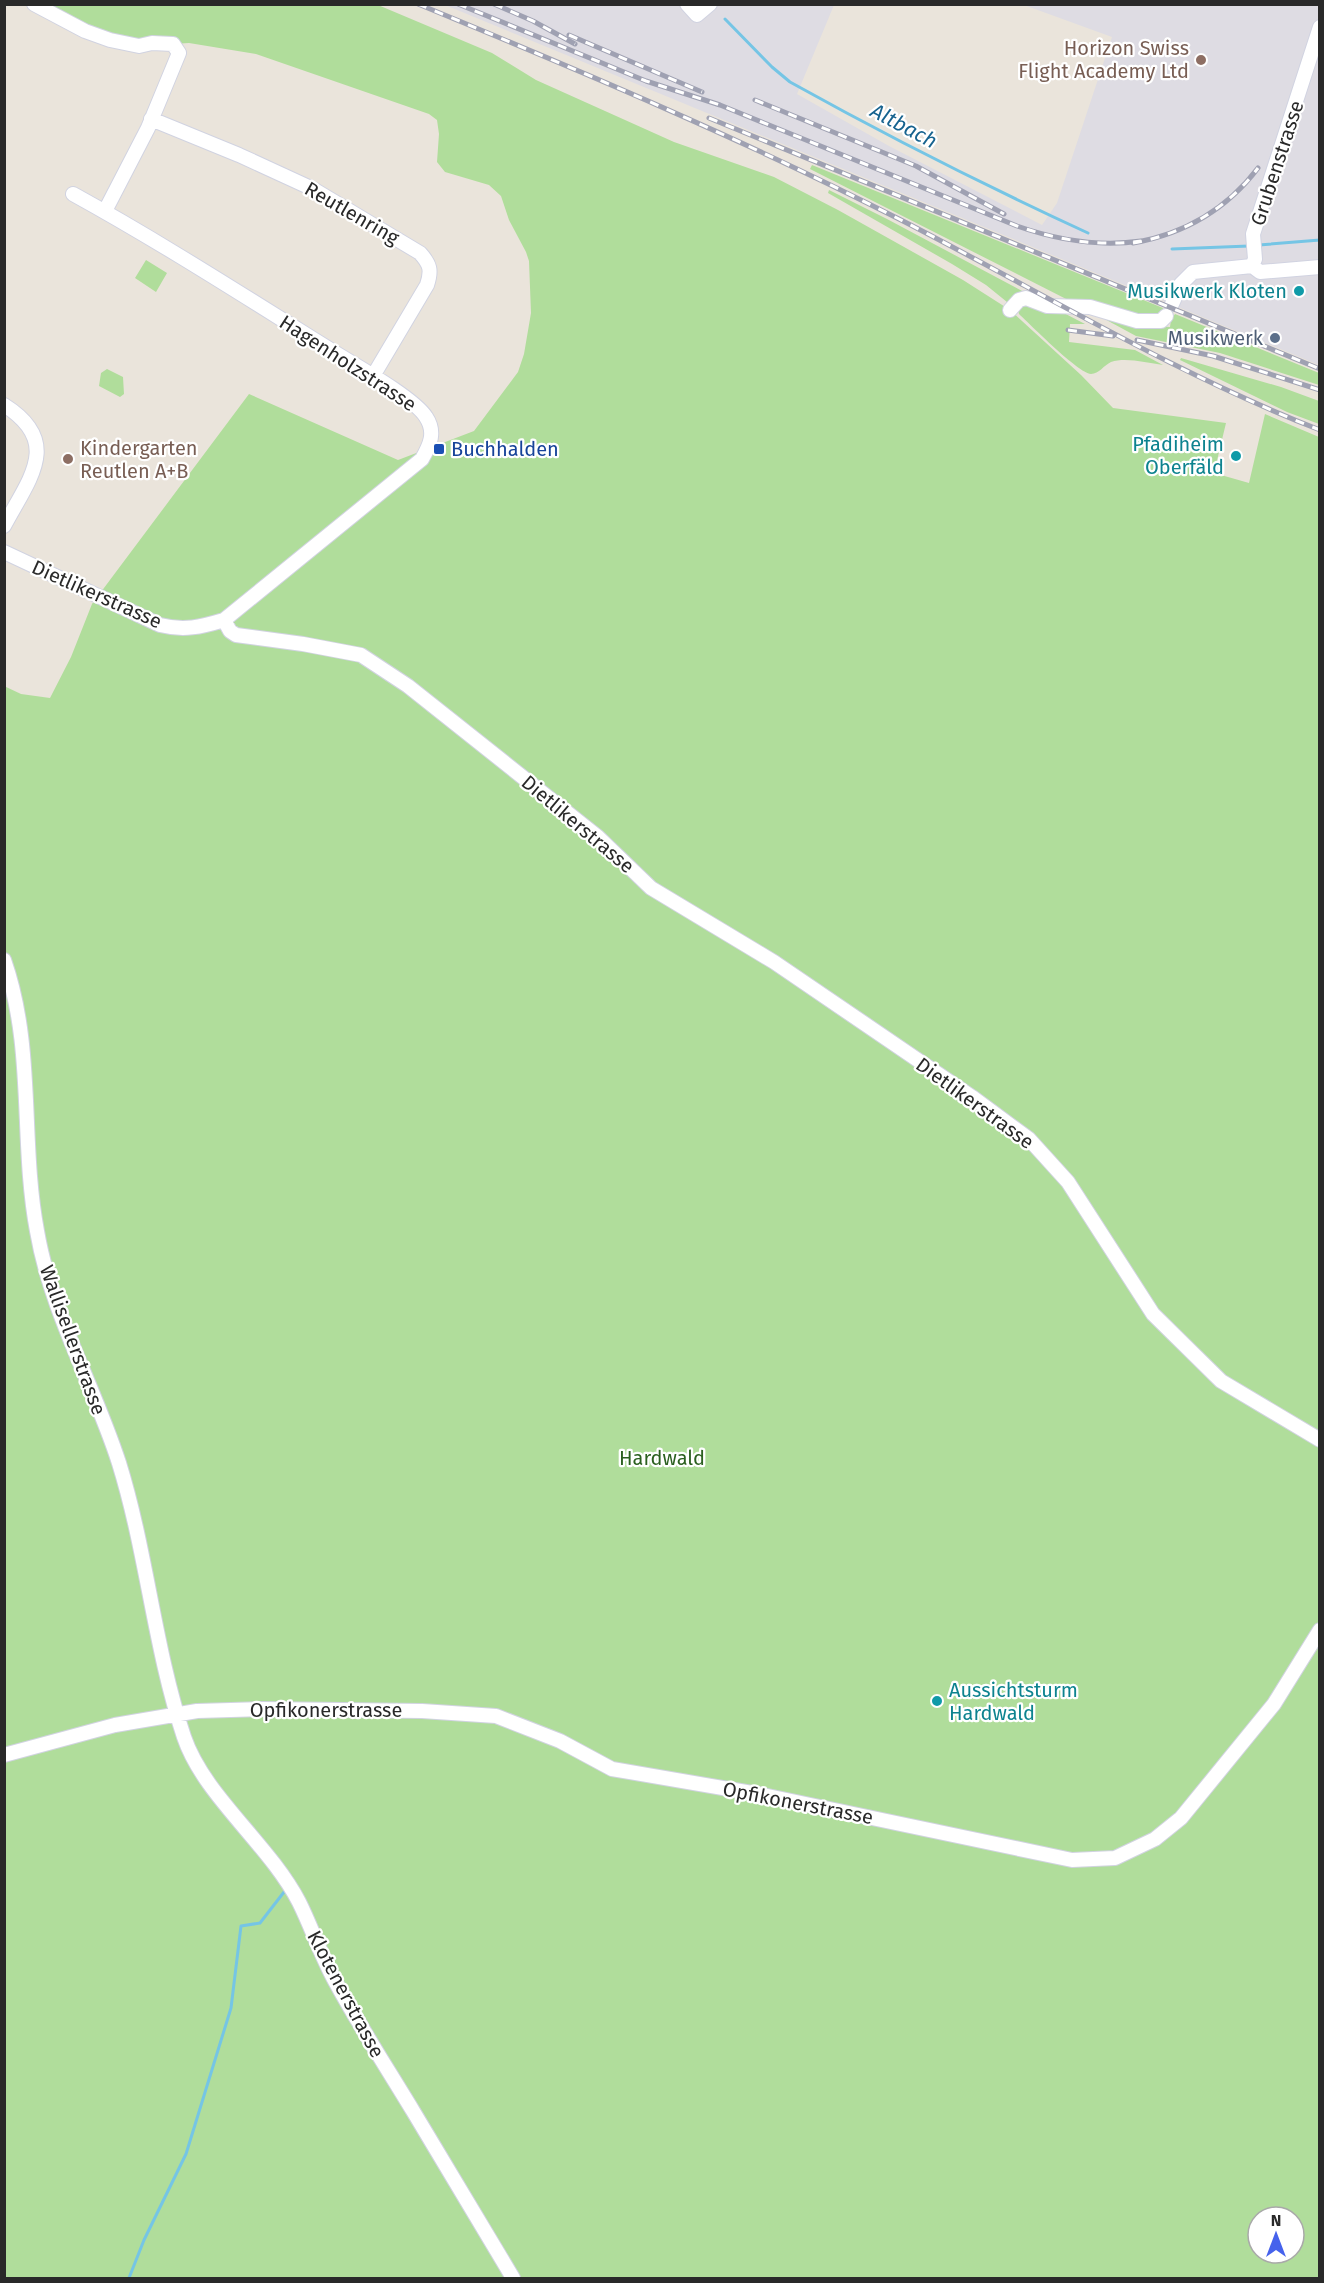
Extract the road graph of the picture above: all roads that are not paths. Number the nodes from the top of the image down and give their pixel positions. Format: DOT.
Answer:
graph roads {
  1 [pos="34,4"];
  2 [pos="687,4"];
  3 [pos="710,4"];
  4 [pos="1320,27"];
  5 [pos="152,119"];
  6 [pos="73,194"];
  7 [pos="105,211"];
  8 [pos="1253,261"];
  9 [pos="1320,267"];
  10 [pos="1010,310"];
  11 [pos="373,376"];
  12 [pos="4,405"];
  13 [pos="4,526"];
  14 [pos="4,552"];
  15 [pos="224,620"];
  16 [pos="4,960"];
  17 [pos="1320,1440"];
  18 [pos="1320,1630"];
  19 [pos="177,1714"];
  20 [pos="4,1755"];
  21 [pos="513,2278"];
  1 -- 5 [label="street"];
  2 -- 3 [label="street"];
  4 -- 8 [label="street, Grubenstrasse"];
  5 -- 7 [label="street"];
  5 -- 11 [label="street, Reutlenring"];
  6 -- 7 [label="street, Hagenholzstrasse"];
  7 -- 11 [label="street, Hagenholzstrasse"];
  8 -- 9 [label="street"];
  8 -- 10 [label="street"];
  11 -- 15 [label="street, Hagenholzstrasse"];
  12 -- 13 [label="street"];
  14 -- 15 [label="street, Dietlikerstrasse"];
  15 -- 17 [label="street, Dietlikerstrasse"];
  16 -- 19 [label="street, Wallisellerstrasse"];
  18 -- 19 [label="street, Opfikonerstrasse"];
  19 -- 20 [label="street, Opfikonerstrasse"];
  19 -- 21 [label="street, Klotenerstrasse"];
}
